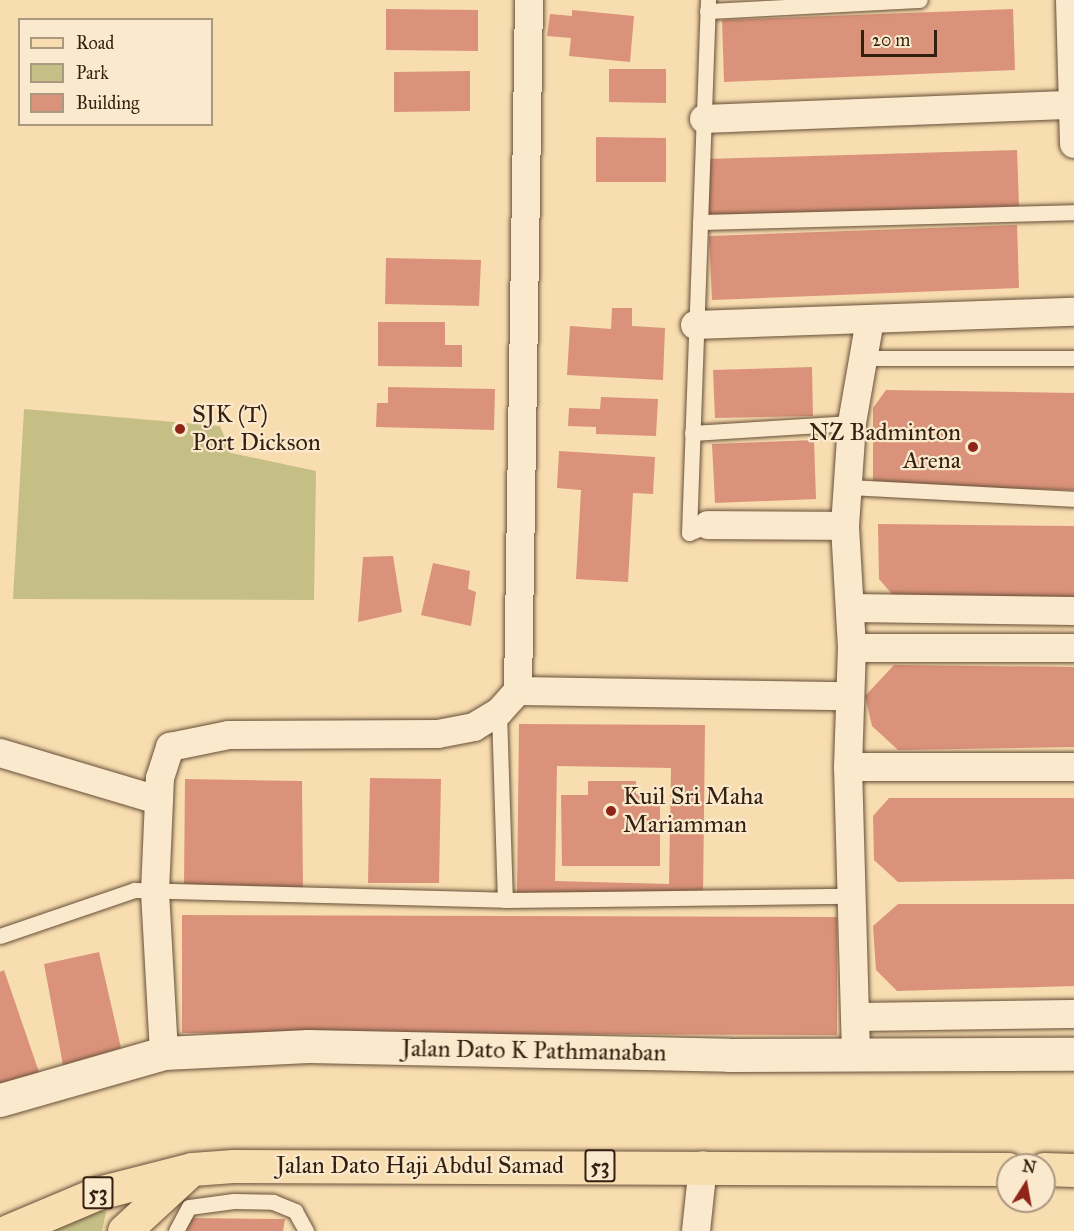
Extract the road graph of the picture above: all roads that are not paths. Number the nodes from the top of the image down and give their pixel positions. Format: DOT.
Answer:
graph roads {
  1 [pos="529,0"];
  2 [pos="920,0"];
  3 [pos="1070,0"];
  4 [pos="707,5"];
  5 [pos="1072,105"];
  6 [pos="704,118"];
  7 [pos="1074,144"];
  8 [pos="1074,212"];
  9 [pos="700,222"];
  10 [pos="1074,312"];
  11 [pos="870,320"];
  12 [pos="695,325"];
  13 [pos="862,358"];
  14 [pos="1074,358"];
  15 [pos="852,423"];
  16 [pos="692,433"];
  17 [pos="847,488"];
  18 [pos="1074,499"];
  19 [pos="708,525"];
  20 [pos="845,526"];
  21 [pos="851,608"];
  22 [pos="1074,611"];
  23 [pos="852,648"];
  24 [pos="1074,648"];
  25 [pos="518,691"];
  26 [pos="848,696"];
  27 [pos="499,712"];
  28 [pos="0,753"];
  29 [pos="848,767"];
  30 [pos="1074,767"];
  31 [pos="158,800"];
  32 [pos="154,892"];
  33 [pos="849,896"];
  34 [pos="506,900"];
  35 [pos="0,936"];
  36 [pos="1074,1014"];
  37 [pos="855,1017"];
  38 [pos="164,1053"];
  39 [pos="856,1053"];
  40 [pos="1074,1054"];
  41 [pos="0,1100"];
  42 [pos="703,1165"];
  43 [pos="192,1169"];
  44 [pos="996,1169"];
  45 [pos="1056,1169"];
  46 [pos="1074,1170"];
  47 [pos="143,1219"];
  48 [pos="8,1231"];
  49 [pos="124,1231"];
  50 [pos="176,1231"];
  51 [pos="306,1231"];
  52 [pos="696,1231"];
  1 -- 25 [label="street"];
  2 -- 4 [label="lane"];
  3 -- 5 [label="street"];
  4 -- 6 [label="lane"];
  5 -- 6 [label="street"];
  5 -- 7 [label="street"];
  6 -- 9 [label="lane"];
  8 -- 9 [label="lane"];
  9 -- 12 [label="lane"];
  10 -- 11 [label="street"];
  11 -- 12 [label="street"];
  11 -- 13 [label="street"];
  12 -- 16 [label="lane"];
  13 -- 14 [label="lane"];
  13 -- 15 [label="street"];
  15 -- 16 [label="lane"];
  15 -- 17 [label="street"];
  16 -- 19 [label="lane"];
  17 -- 18 [label="lane"];
  17 -- 20 [label="street"];
  19 -- 20 [label="street"];
  20 -- 21 [label="street"];
  21 -- 22 [label="street"];
  21 -- 23 [label="street"];
  23 -- 24 [label="street"];
  23 -- 26 [label="street"];
  25 -- 26 [label="street"];
  25 -- 27 [label="street"];
  26 -- 29 [label="street"];
  27 -- 31 [label="street"];
  27 -- 34 [label="lane"];
  28 -- 31 [label="street"];
  29 -- 30 [label="street"];
  29 -- 33 [label="street"];
  31 -- 32 [label="street"];
  32 -- 34 [label="lane"];
  32 -- 35 [label="lane"];
  32 -- 38 [label="street"];
  33 -- 34 [label="lane"];
  33 -- 37 [label="street"];
  36 -- 37 [label="street"];
  37 -- 39 [label="street"];
  38 -- 39 [label="street, Jalan Dato K Pathmanaban"];
  38 -- 41 [label="street, Jalan Dato K Pathmanaban"];
  39 -- 40 [label="street, Jalan Dato K Pathmanaban"];
  42 -- 43 [label="main road, Jalan Dato Haji Abdul Samad / 53"];
  42 -- 44 [label="main road, Jalan Dato Haji Abdul Samad / 53"];
  42 -- 52 [label="street"];
  43 -- 47 [label="main road, 53"];
  43 -- 48 [label="main road, Jalan Dato Haji Abdul Samad / 53"];
  45 -- 46 [label="main road"];
  47 -- 49 [label="main road, 53"];
  50 -- 51 [label="lane"];
}
